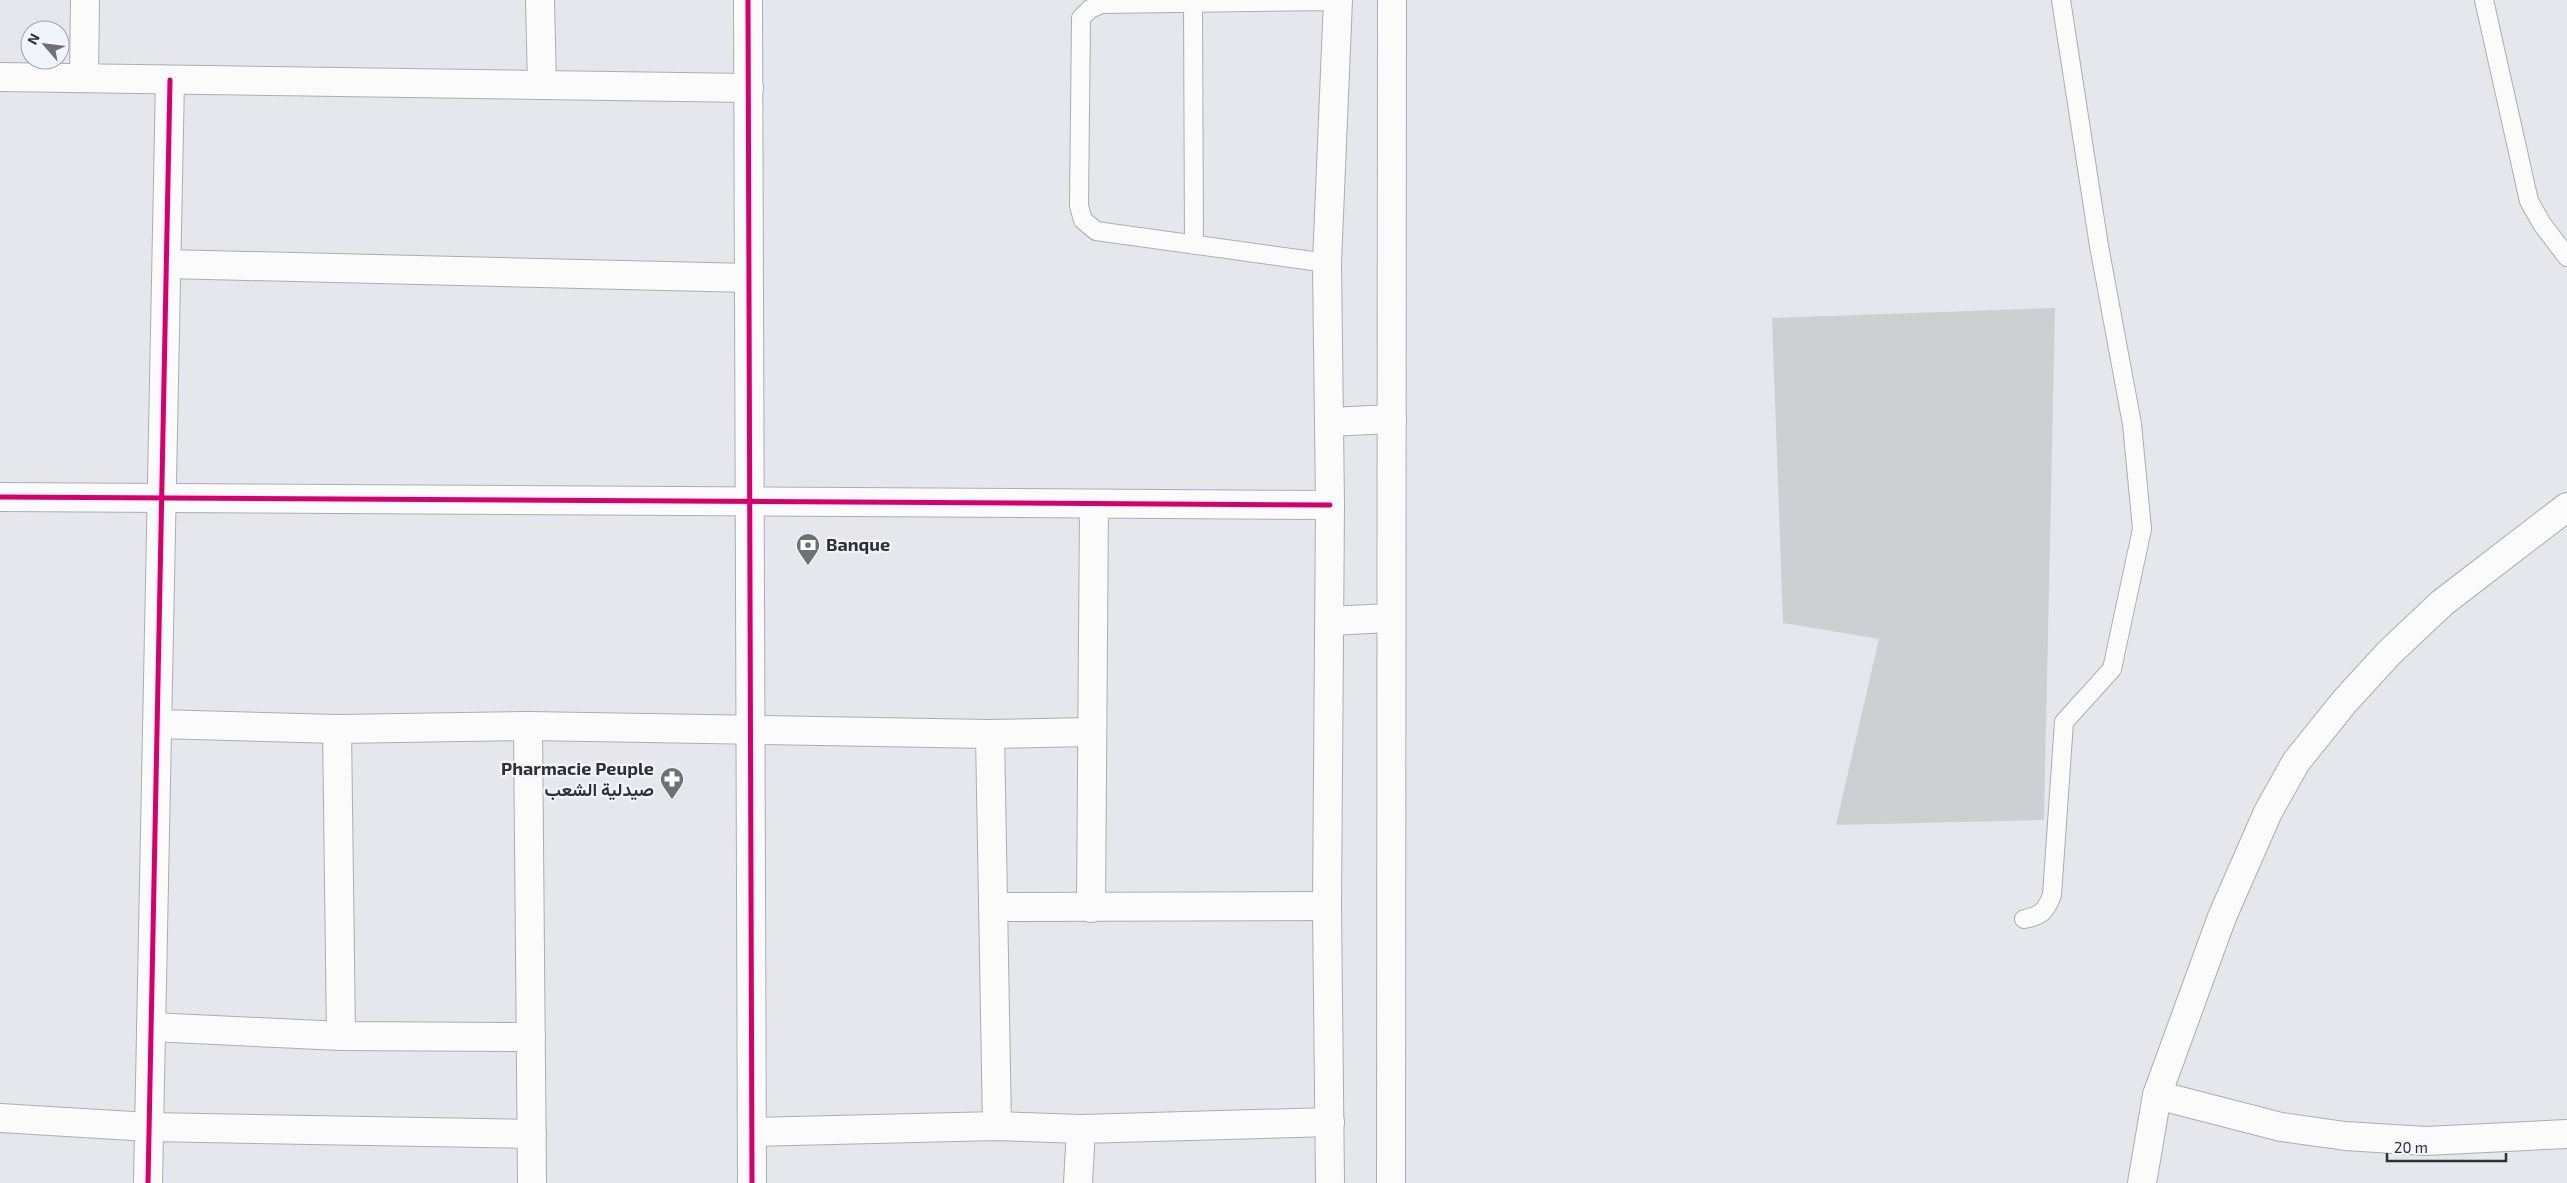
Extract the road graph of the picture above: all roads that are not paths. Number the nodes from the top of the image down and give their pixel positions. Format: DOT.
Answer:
graph roads {
  1 [pos="85,0"];
  2 [pos="540,0"];
  3 [pos="748,0"];
  4 [pos="1338,0"];
  5 [pos="1392,0"];
  6 [pos="2061,0"];
  7 [pos="2484,0"];
  8 [pos="1193,3"];
  9 [pos="0,77"];
  10 [pos="84,78"];
  11 [pos="170,80"];
  12 [pos="542,85"];
  13 [pos="749,88"];
  14 [pos="1194,245"];
  15 [pos="2567,257"];
  16 [pos="167,264"];
  17 [pos="1326,264"];
  18 [pos="749,278"];
  19 [pos="1392,419"];
  20 [pos="1329,422"];
  21 [pos="0,498"];
  22 [pos="162,498"];
  23 [pos="750,502"];
  24 [pos="1094,504"];
  25 [pos="1330,505"];
  26 [pos="2567,507"];
  27 [pos="1390,618"];
  28 [pos="1330,621"];
  29 [pos="158,724"];
  30 [pos="528,726"];
  31 [pos="337,729"];
  32 [pos="750,729"];
  33 [pos="1092,732"];
  34 [pos="990,734"];
  35 [pos="1327,906"];
  36 [pos="993,907"];
  37 [pos="1091,908"];
  38 [pos="2024,919"];
  39 [pos="151,1027"];
  40 [pos="341,1036"];
  41 [pos="531,1037"];
  42 [pos="2157,1095"];
  43 [pos="0,1118"];
  44 [pos="1330,1122"];
  45 [pos="997,1126"];
  46 [pos="149,1127"];
  47 [pos="1081,1129"];
  48 [pos="752,1132"];
  49 [pos="532,1134"];
  50 [pos="2567,1134"];
  51 [pos="148,1183"];
  52 [pos="532,1183"];
  53 [pos="752,1183"];
  54 [pos="1078,1183"];
  55 [pos="1330,1183"];
  56 [pos="1391,1183"];
  57 [pos="2142,1183"];
  1 -- 10 [label="street"];
  2 -- 12 [label="street"];
  3 -- 13 [label="street"];
  4 -- 8 [label="lane"];
  4 -- 17 [label="street"];
  5 -- 19 [label="street"];
  6 -- 38 [label="lane"];
  7 -- 15 [label="lane"];
  8 -- 14 [label="lane"];
  8 -- 14 [label="lane"];
  9 -- 10 [label="street"];
  10 -- 11 [label="street"];
  11 -- 12 [label="street"];
  11 -- 16 [label="street"];
  12 -- 13 [label="street"];
  13 -- 18 [label="street"];
  14 -- 17 [label="lane"];
  16 -- 18 [label="street"];
  16 -- 22 [label="street"];
  17 -- 20 [label="street"];
  18 -- 23 [label="street"];
  19 -- 20 [label="street"];
  19 -- 27 [label="street"];
  20 -- 25 [label="street"];
  21 -- 22 [label="street"];
  22 -- 23 [label="street"];
  22 -- 29 [label="street"];
  23 -- 24 [label="street"];
  23 -- 32 [label="street"];
  24 -- 25 [label="street"];
  24 -- 33 [label="street"];
  25 -- 28 [label="street"];
  26 -- 42 [label="street"];
  27 -- 28 [label="street"];
  27 -- 56 [label="street"];
  28 -- 35 [label="street"];
  29 -- 31 [label="street"];
  29 -- 39 [label="street"];
  30 -- 31 [label="street"];
  30 -- 32 [label="street"];
  30 -- 41 [label="street"];
  31 -- 40 [label="street"];
  32 -- 34 [label="street"];
  32 -- 48 [label="street"];
  33 -- 34 [label="street"];
  33 -- 37 [label="street"];
  34 -- 36 [label="street"];
  35 -- 37 [label="street"];
  35 -- 44 [label="street"];
  36 -- 37 [label="street"];
  36 -- 45 [label="street"];
  39 -- 40 [label="street"];
  39 -- 46 [label="street"];
  40 -- 41 [label="street"];
  41 -- 49 [label="street"];
  42 -- 50 [label="street"];
  42 -- 57 [label="street"];
  43 -- 46 [label="street"];
  44 -- 47 [label="street"];
  44 -- 55 [label="street"];
  45 -- 47 [label="street"];
  45 -- 48 [label="street"];
  46 -- 49 [label="street"];
  46 -- 51 [label="street"];
  47 -- 54 [label="street"];
  48 -- 53 [label="street"];
  49 -- 52 [label="street"];
}
